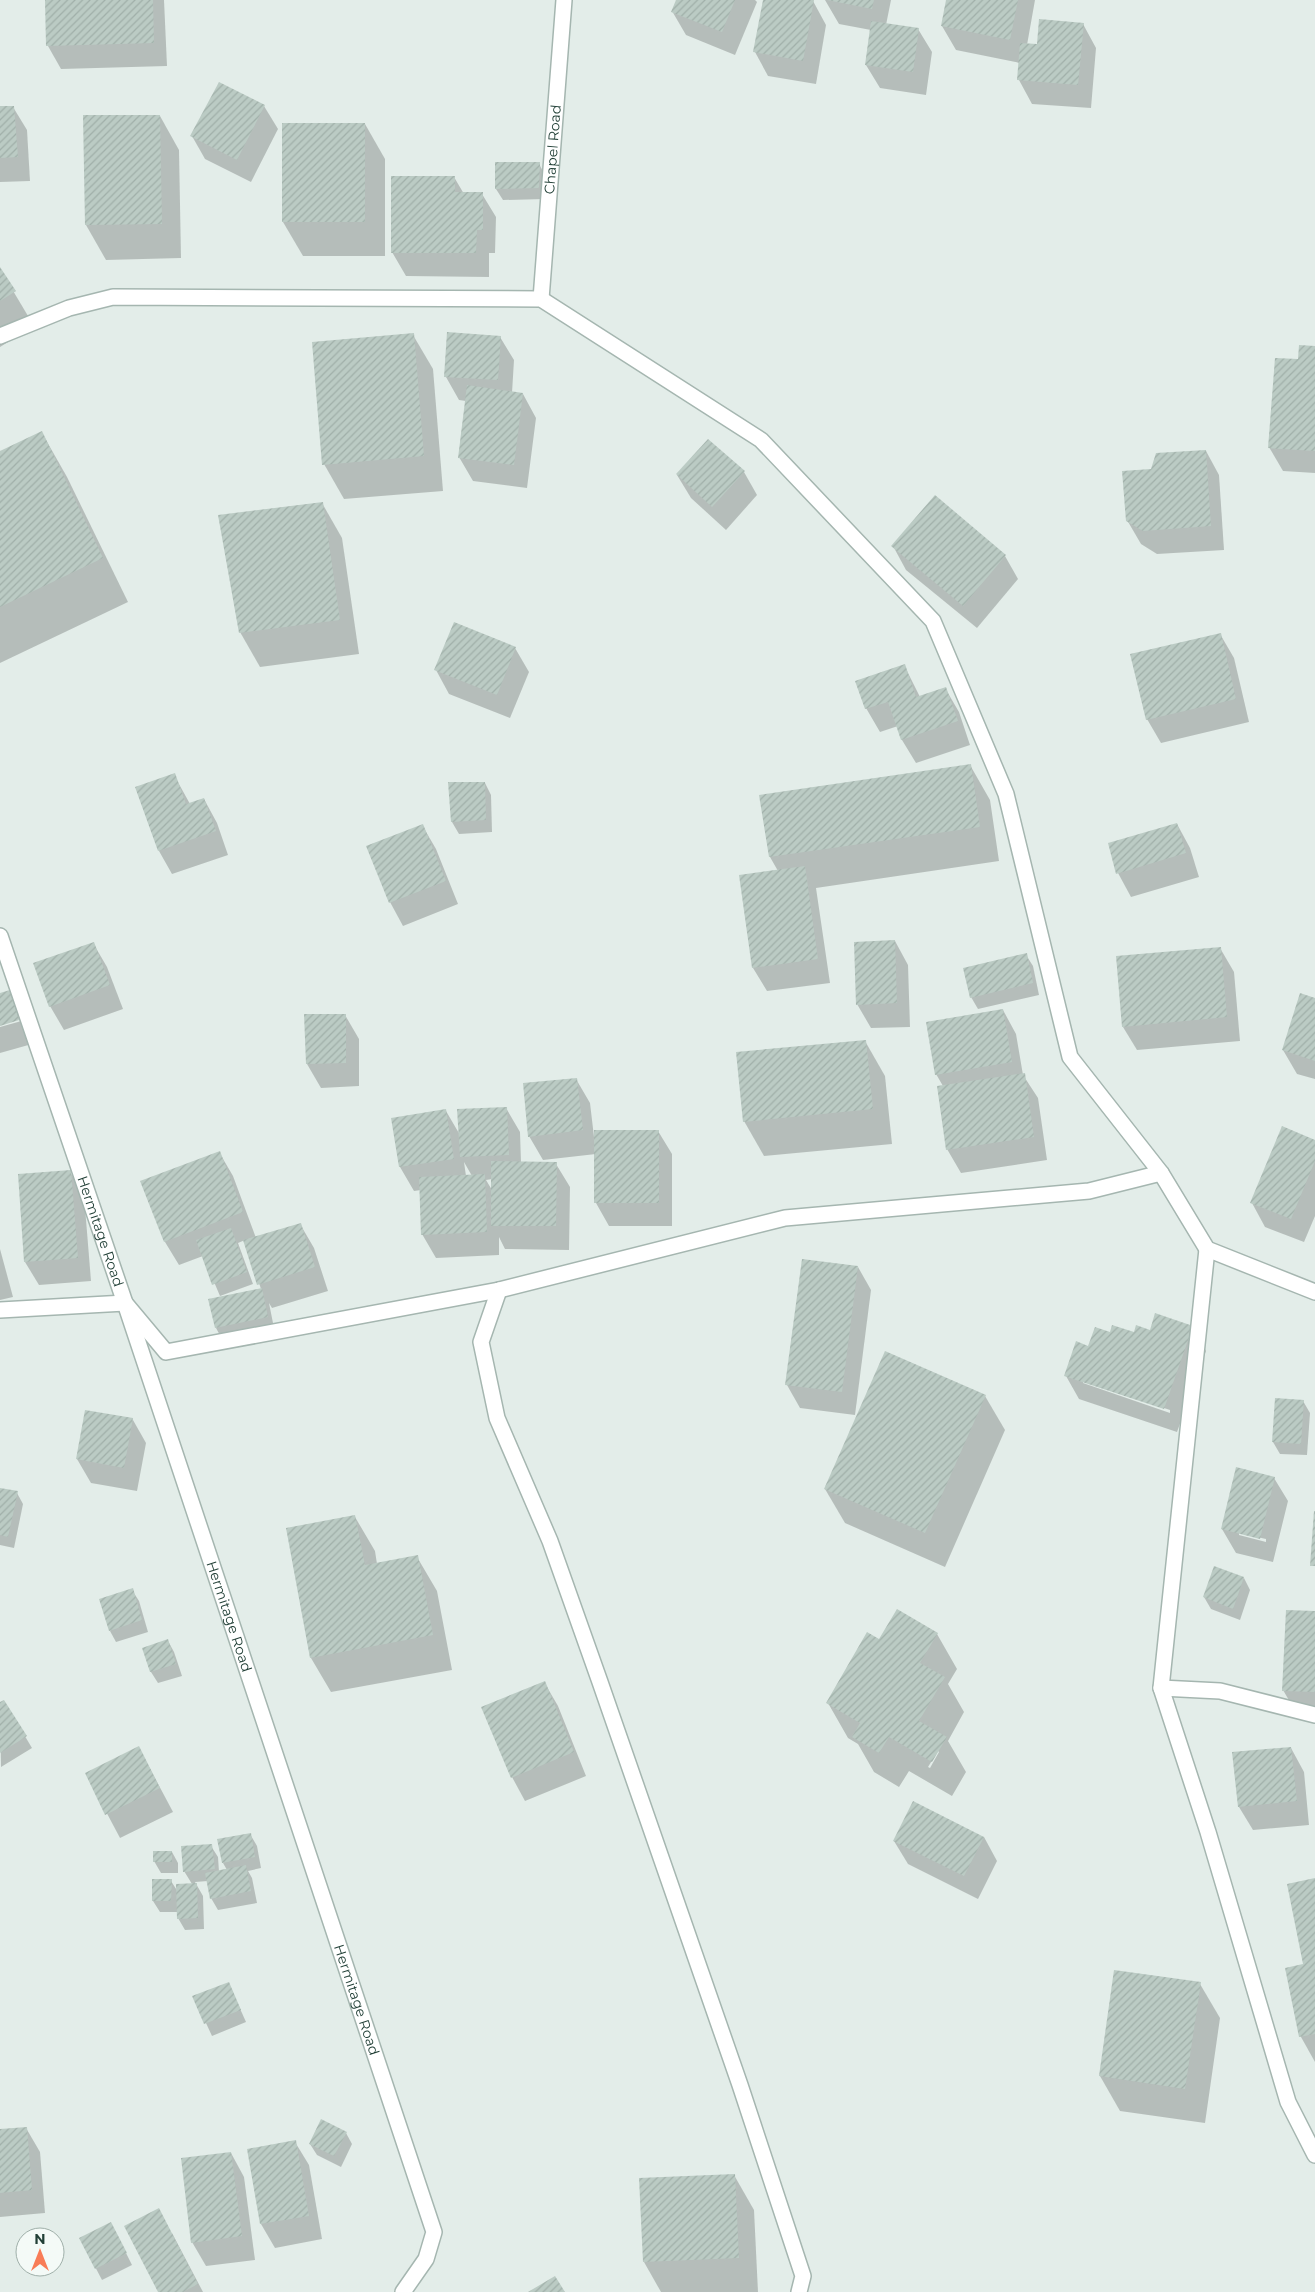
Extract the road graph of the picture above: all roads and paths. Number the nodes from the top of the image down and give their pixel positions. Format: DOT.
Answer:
graph roads {
  1 [pos="564,0"];
  2 [pos="541,299"];
  3 [pos="0,336"];
  4 [pos="0,936"];
  5 [pos="1161,1173"];
  6 [pos="1207,1250"];
  7 [pos="499,1290"];
  8 [pos="1315,1292"];
  9 [pos="125,1304"];
  10 [pos="0,1310"];
  11 [pos="1161,1688"];
  12 [pos="1315,1715"];
  13 [pos="1315,2155"];
  14 [pos="403,2292"];
  15 [pos="799,2292"];
  1 -- 2 [label="street, Chapel Road"];
  2 -- 3 [label="street"];
  2 -- 5 [label="street"];
  4 -- 9 [label="street, Hermitage Road"];
  5 -- 6 [label="street"];
  5 -- 7 [label="street"];
  6 -- 8 [label="street"];
  6 -- 11 [label="street"];
  7 -- 9 [label="street"];
  7 -- 15 [label="street"];
  9 -- 10 [label="street"];
  9 -- 14 [label="street, Hermitage Road"];
  11 -- 12 [label="street"];
  11 -- 13 [label="street"];
}
